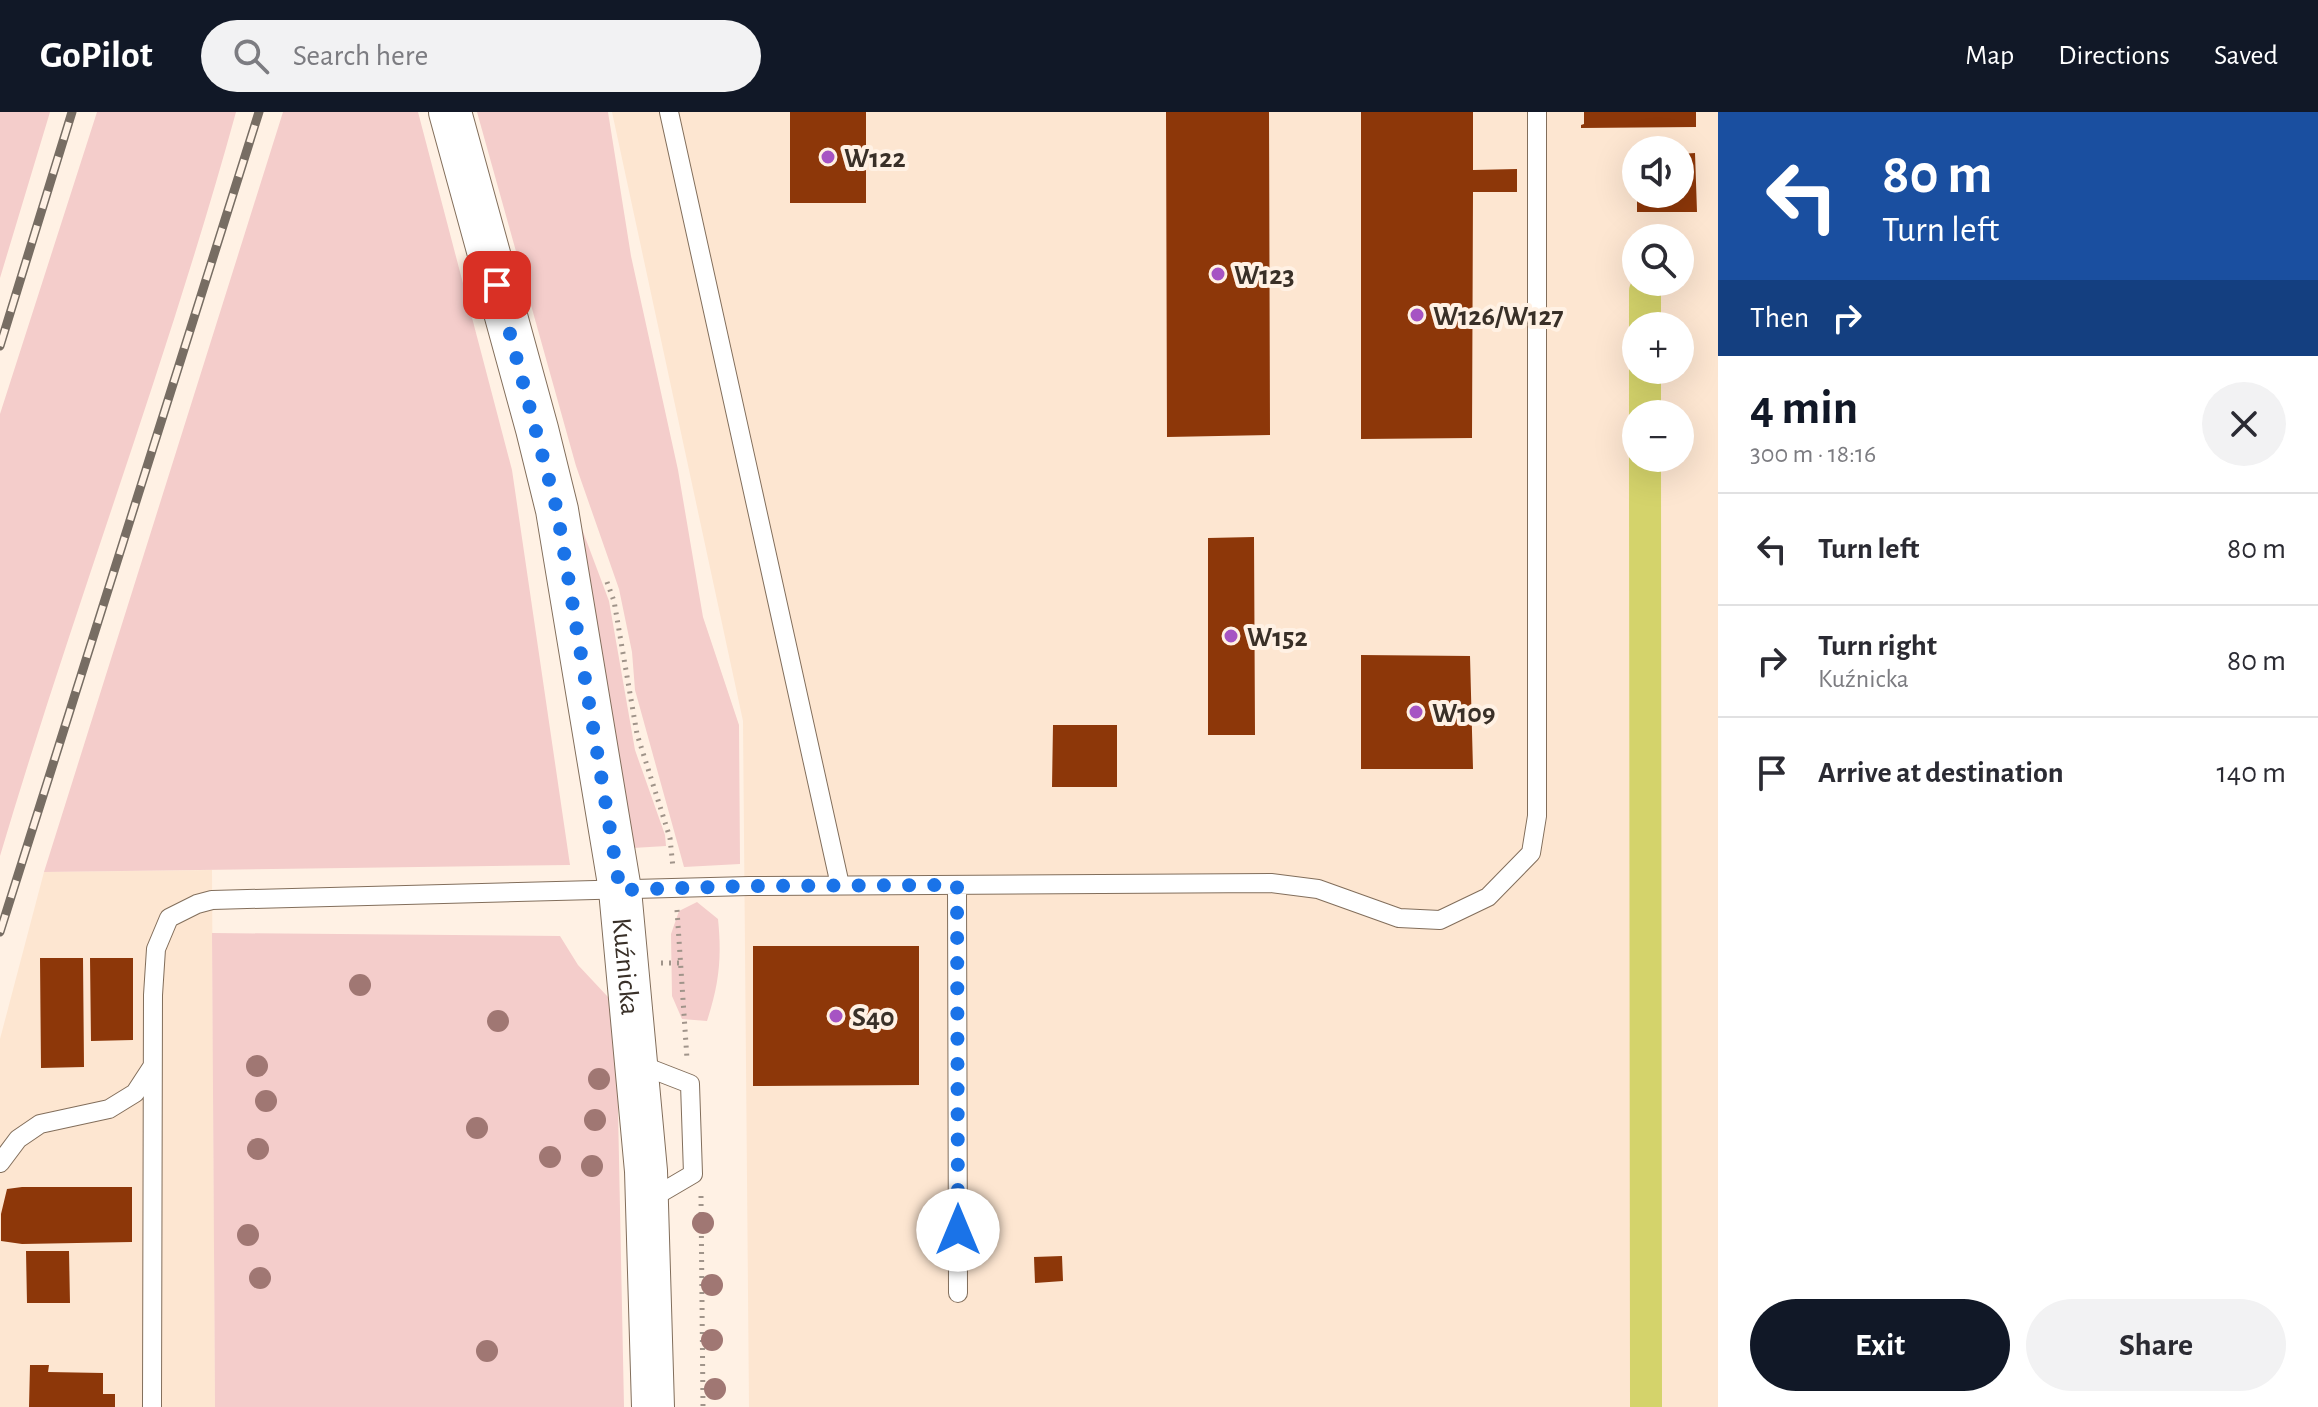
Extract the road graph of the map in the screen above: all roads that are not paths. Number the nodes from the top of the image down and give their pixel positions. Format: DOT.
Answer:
graph roads {
  1 [pos="450,112"];
  2 [pos="669,112"];
  3 [pos="1537,112"];
  4 [pos="840,885"];
  5 [pos="957,885"];
  6 [pos="620,890"];
  7 [pos="636,1063"];
  8 [pos="153,1065"];
  9 [pos="0,1163"];
  10 [pos="647,1201"];
  11 [pos="958,1293"];
  12 [pos="152,1407"];
  13 [pos="653,1407"];
  1 -- 6 [label="street, Kuźnicka"];
  2 -- 4 [label="lane"];
  3 -- 5 [label="lane"];
  4 -- 5 [label="lane"];
  4 -- 6 [label="lane"];
  5 -- 11 [label="lane"];
  6 -- 7 [label="street, Kuźnicka"];
  6 -- 8 [label="lane"];
  7 -- 10 [label="street, Kuźnicka"];
  7 -- 10 [label="lane"];
  8 -- 9 [label="lane"];
  8 -- 12 [label="lane"];
  10 -- 13 [label="street, Kuźnicka"];
}
